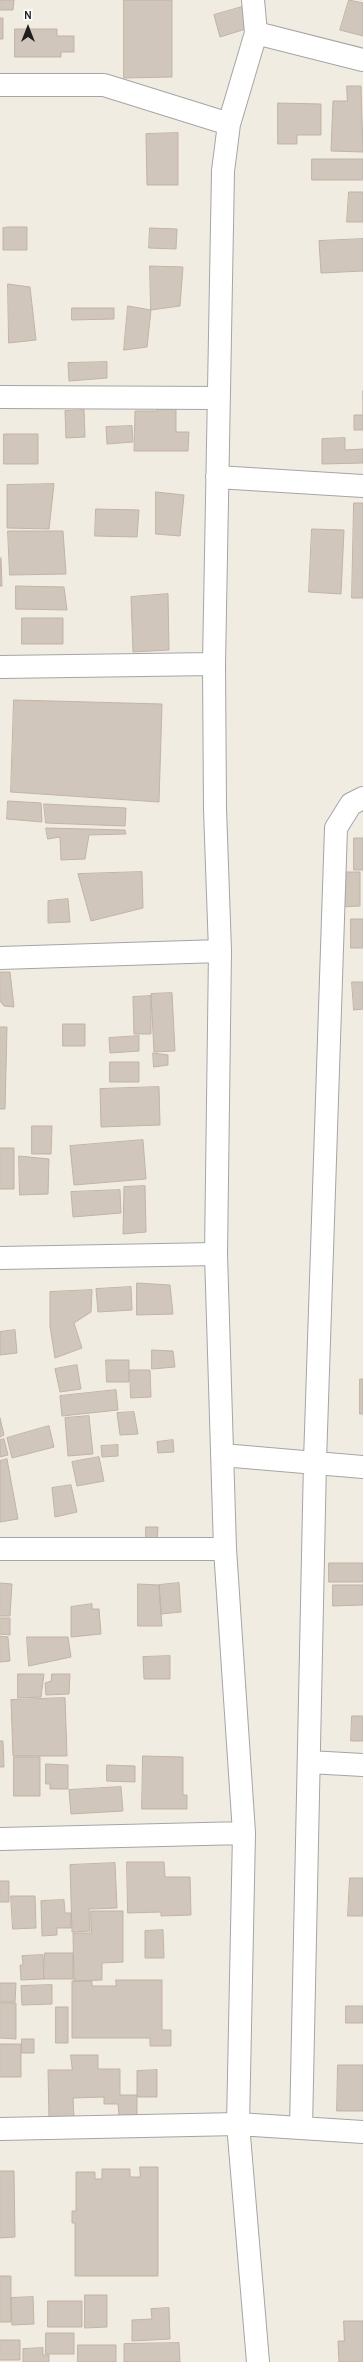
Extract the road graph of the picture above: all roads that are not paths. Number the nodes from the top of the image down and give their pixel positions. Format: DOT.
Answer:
graph roads {
  1 [pos="253,0"];
  2 [pos="256,33"];
  3 [pos="363,60"];
  4 [pos="0,85"];
  5 [pos="229,124"];
  6 [pos="0,397"];
  7 [pos="218,398"];
  8 [pos="217,477"];
  9 [pos="363,486"];
  10 [pos="214,664"];
  11 [pos="0,667"];
  12 [pos="363,798"];
  13 [pos="220,951"];
  14 [pos="0,958"];
  15 [pos="216,1254"];
  16 [pos="0,1258"];
  17 [pos="222,1455"];
  18 [pos="315,1461"];
  19 [pos="363,1467"];
  20 [pos="0,1549"];
  21 [pos="225,1549"];
  22 [pos="309,1762"];
  23 [pos="363,1765"];
  24 [pos="244,1833"];
  25 [pos="0,1839"];
  26 [pos="238,2124"];
  27 [pos="301,2128"];
  28 [pos="0,2129"];
  29 [pos="363,2132"];
  30 [pos="258,2362"];
  1 -- 2 [label="street"];
  2 -- 3 [label="street"];
  2 -- 5 [label="street"];
  4 -- 5 [label="street"];
  5 -- 7 [label="street"];
  6 -- 7 [label="street"];
  7 -- 8 [label="street"];
  8 -- 9 [label="street"];
  8 -- 10 [label="street"];
  10 -- 11 [label="street"];
  10 -- 13 [label="street"];
  12 -- 18 [label="street"];
  13 -- 14 [label="street"];
  13 -- 15 [label="street"];
  15 -- 16 [label="street"];
  15 -- 17 [label="street"];
  17 -- 18 [label="street"];
  17 -- 21 [label="street"];
  18 -- 19 [label="street"];
  18 -- 22 [label="street"];
  20 -- 21 [label="street"];
  21 -- 24 [label="street"];
  22 -- 23 [label="street"];
  22 -- 27 [label="street"];
  24 -- 25 [label="street"];
  24 -- 26 [label="street"];
  26 -- 27 [label="street"];
  26 -- 28 [label="street"];
  26 -- 30 [label="street"];
  27 -- 29 [label="street"];
}
